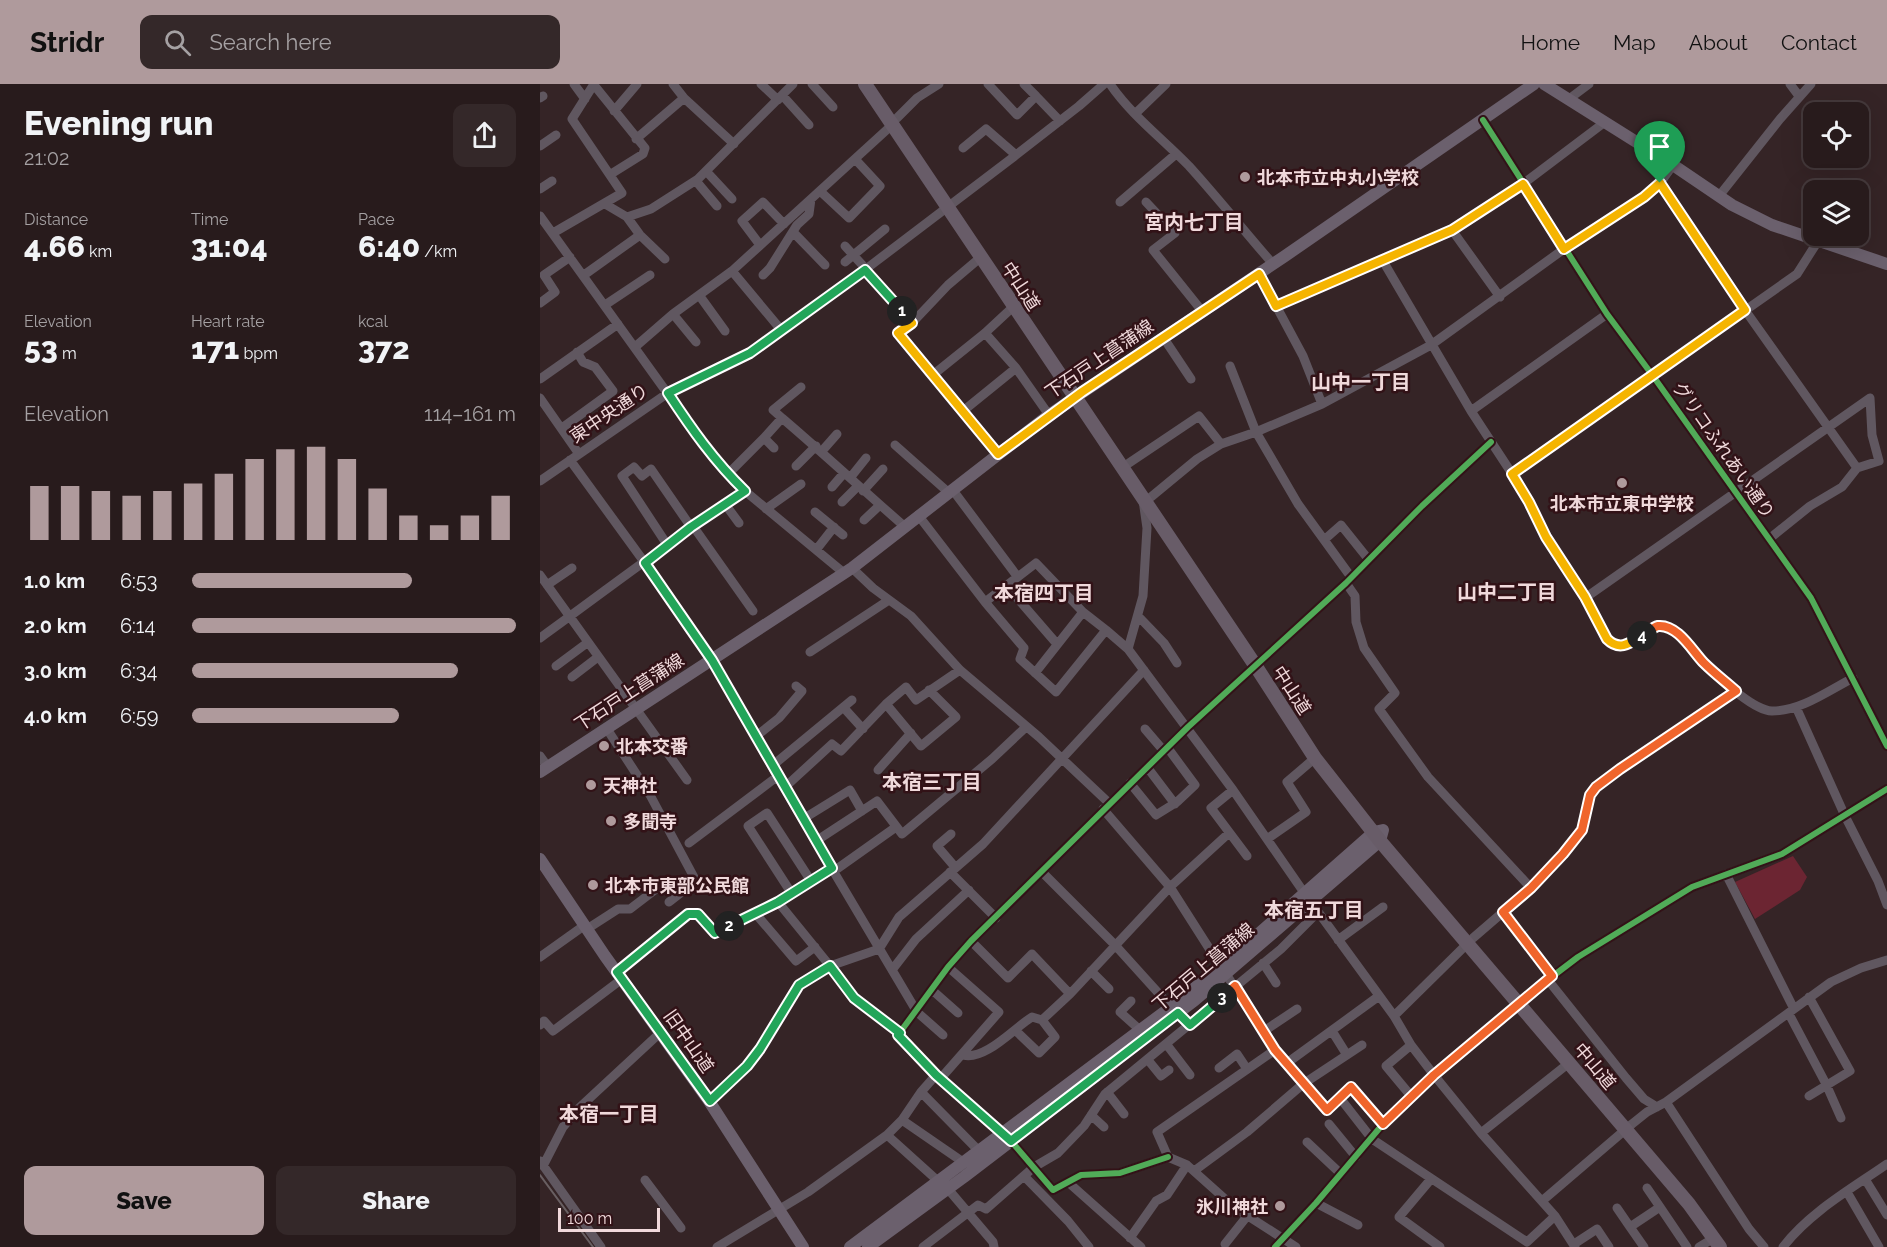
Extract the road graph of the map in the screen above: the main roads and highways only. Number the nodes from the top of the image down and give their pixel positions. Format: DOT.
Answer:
graph roads {
  1 [pos="864,84"];
  2 [pos="874,84"];
  3 [pos="1534,84"];
  4 [pos="1544,84"];
  5 [pos="895,122"];
  6 [pos="950,205"];
  7 [pos="1887,264"];
  8 [pos="1078,395"];
  9 [pos="1147,497"];
  10 [pos="1257,663"];
  11 [pos="544,770"];
  12 [pos="1379,834"];
  13 [pos="540,859"];
  14 [pos="1524,1001"];
  15 [pos="1175,1010"];
  16 [pos="1629,1126"];
  17 [pos="1006,1137"];
  18 [pos="943,1185"];
  19 [pos="1717,1242"];
  20 [pos="803,1247"];
  21 [pos="850,1247"];
  22 [pos="868,1247"];
  23 [pos="1730,1247"];
  1 -- 5 [label="highway, 中山道"];
  2 -- 5 [label="highway, 中山道"];
  3 -- 8 [label="main road, 下石戸上菖蒲線"];
  4 -- 7 [label="main road"];
  5 -- 6 [label="highway, 中山道"];
  6 -- 8 [label="highway, 中山道"];
  6 -- 8 [label="highway, 中山道"];
  8 -- 9 [label="highway, 中山道"];
  8 -- 9 [label="highway, 中山道"];
  8 -- 11 [label="main road, 下石戸上菖蒲線"];
  9 -- 10 [label="highway, 中山道"];
  10 -- 12 [label="highway, 中山道"];
  10 -- 12 [label="highway, 中山道"];
  12 -- 14 [label="highway, 中山道"];
  12 -- 15 [label="main road, 下石戸上菖蒲線"];
  13 -- 20 [label="main road, 旧中山道"];
  14 -- 16 [label="highway, 中山道"];
  14 -- 16 [label="highway, 中山道"];
  15 -- 17 [label="main road, 下石戸上菖蒲線"];
  15 -- 17 [label="main road, 下石戸上菖蒲線"];
  16 -- 19 [label="highway, 中山道"];
  16 -- 23 [label="highway, 中山道"];
  17 -- 18 [label="main road, 下石戸上菖蒲線"];
  17 -- 18 [label="main road, 下石戸上菖蒲線"];
  18 -- 21 [label="main road, 下石戸上菖蒲線"];
  18 -- 22 [label="main road, 下石戸上菖蒲線"];
}
